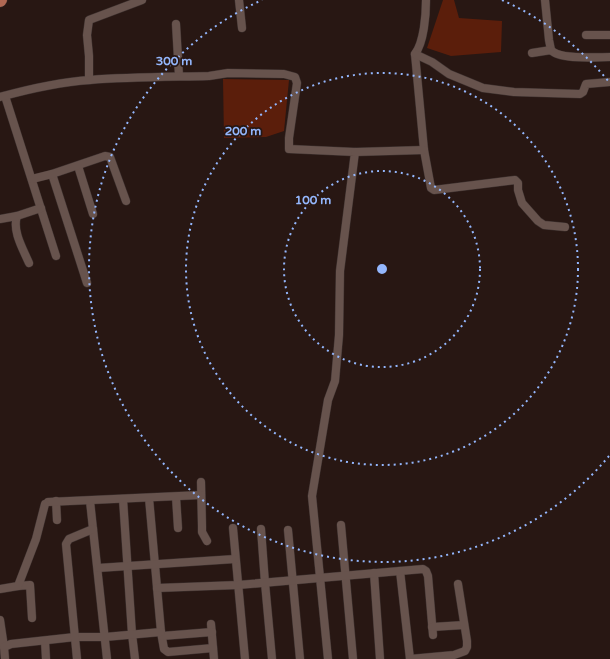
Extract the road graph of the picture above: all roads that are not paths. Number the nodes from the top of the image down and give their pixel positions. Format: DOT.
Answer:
graph roads {
  1 [pos="142,0"];
  2 [pos="239,0"];
  3 [pos="426,0"];
  4 [pos="545,0"];
  5 [pos="176,24"];
  6 [pos="242,28"];
  7 [pos="586,35"];
  8 [pos="610,35"];
  9 [pos="551,50"];
  10 [pos="532,53"];
  11 [pos="415,54"];
  12 [pos="610,57"];
  13 [pos="179,76"];
  14 [pos="89,80"];
  15 [pos="610,82"];
  16 [pos="2,97"];
  17 [pos="424,150"];
  18 [pos="355,152"];
  19 [pos="78,166"];
  20 [pos="52,174"];
  21 [pos="32,179"];
  22 [pos="126,201"];
  23 [pos="41,208"];
  24 [pos="93,214"];
  25 [pos="17,216"];
  26 [pos="0,219"];
  27 [pos="565,227"];
  28 [pos="56,256"];
  29 [pos="29,263"];
  30 [pos="87,283"];
  31 [pos="201,482"];
  32 [pos="201,495"];
  33 [pos="176,497"];
  34 [pos="149,498"];
  35 [pos="123,499"];
  36 [pos="90,501"];
  37 [pos="50,502"];
  38 [pos="57,520"];
  39 [pos="341,525"];
  40 [pos="178,528"];
  41 [pos="233,528"];
  42 [pos="93,529"];
  43 [pos="261,529"];
  44 [pos="288,530"];
  45 [pos="207,541"];
  46 [pos="235,559"];
  47 [pos="156,563"];
  48 [pos="127,566"];
  49 [pos="98,568"];
  50 [pos="400,570"];
  51 [pos="374,573"];
  52 [pos="346,575"];
  53 [pos="319,578"];
  54 [pos="293,580"];
  55 [pos="265,583"];
  56 [pos="458,584"];
  57 [pos="238,585"];
  58 [pos="18,586"];
  59 [pos="157,588"];
  60 [pos="0,589"];
  61 [pos="32,618"];
  62 [pos="0,620"];
  63 [pos="464,625"];
  64 [pos="132,634"];
  65 [pos="161,634"];
  66 [pos="75,637"];
  67 [pos="105,637"];
  68 [pos="45,641"];
  69 [pos="4,647"];
  70 [pos="213,648"];
  71 [pos="5,659"];
  72 [pos="46,659"];
  73 [pos="77,659"];
  74 [pos="107,659"];
  75 [pos="135,659"];
  76 [pos="214,659"];
  77 [pos="244,659"];
  78 [pos="272,659"];
  79 [pos="300,659"];
  80 [pos="328,659"];
  81 [pos="352,659"];
  82 [pos="380,659"];
  83 [pos="410,659"];
  1 -- 14 [label="street"];
  2 -- 6 [label="street"];
  3 -- 11 [label="street"];
  4 -- 9 [label="street"];
  5 -- 13 [label="street"];
  7 -- 8 [label="street"];
  9 -- 10 [label="street"];
  9 -- 12 [label="street"];
  11 -- 15 [label="street"];
  11 -- 17 [label="street"];
  13 -- 14 [label="street"];
  13 -- 18 [label="street"];
  14 -- 16 [label="street"];
  16 -- 21 [label="street"];
  17 -- 18 [label="street"];
  17 -- 27 [label="street"];
  18 -- 53 [label="street"];
  19 -- 20 [label="street"];
  19 -- 22 [label="street"];
  19 -- 24 [label="street"];
  20 -- 21 [label="street"];
  20 -- 30 [label="street"];
  21 -- 23 [label="street"];
  23 -- 25 [label="street"];
  23 -- 28 [label="street"];
  25 -- 26 [label="street"];
  25 -- 29 [label="street"];
  31 -- 32 [label="street"];
  32 -- 33 [label="street"];
  32 -- 45 [label="street"];
  33 -- 34 [label="street"];
  33 -- 40 [label="street"];
  34 -- 35 [label="street"];
  34 -- 47 [label="street"];
  35 -- 36 [label="street"];
  35 -- 48 [label="street"];
  36 -- 37 [label="street"];
  36 -- 42 [label="street"];
  37 -- 38 [label="street"];
  37 -- 58 [label="street"];
  39 -- 52 [label="street"];
  41 -- 46 [label="street"];
  42 -- 49 [label="street"];
  42 -- 66 [label="street"];
  43 -- 55 [label="street"];
  44 -- 54 [label="street"];
  46 -- 47 [label="street"];
  46 -- 57 [label="street"];
  47 -- 48 [label="street"];
  47 -- 59 [label="street"];
  48 -- 49 [label="street"];
  48 -- 64 [label="street"];
  49 -- 67 [label="street"];
  50 -- 51 [label="street"];
  50 -- 63 [label="street"];
  50 -- 83 [label="street"];
  51 -- 52 [label="street"];
  51 -- 82 [label="street"];
  52 -- 53 [label="street"];
  52 -- 81 [label="street"];
  53 -- 54 [label="street"];
  53 -- 80 [label="street"];
  54 -- 55 [label="street"];
  54 -- 79 [label="street"];
  55 -- 57 [label="street"];
  55 -- 78 [label="street"];
  56 -- 63 [label="street"];
  57 -- 59 [label="street"];
  57 -- 77 [label="street"];
  58 -- 60 [label="street"];
  58 -- 61 [label="street"];
  59 -- 65 [label="street"];
  62 -- 69 [label="street"];
  63 -- 83 [label="street"];
  64 -- 65 [label="street"];
  64 -- 67 [label="street"];
  64 -- 75 [label="street"];
  65 -- 70 [label="street"];
  65 -- 70 [label="street"];
  66 -- 67 [label="street"];
  66 -- 68 [label="street"];
  66 -- 73 [label="street"];
  67 -- 74 [label="street"];
  68 -- 69 [label="street"];
  68 -- 72 [label="street"];
  69 -- 71 [label="street"];
  70 -- 76 [label="street"];
}
